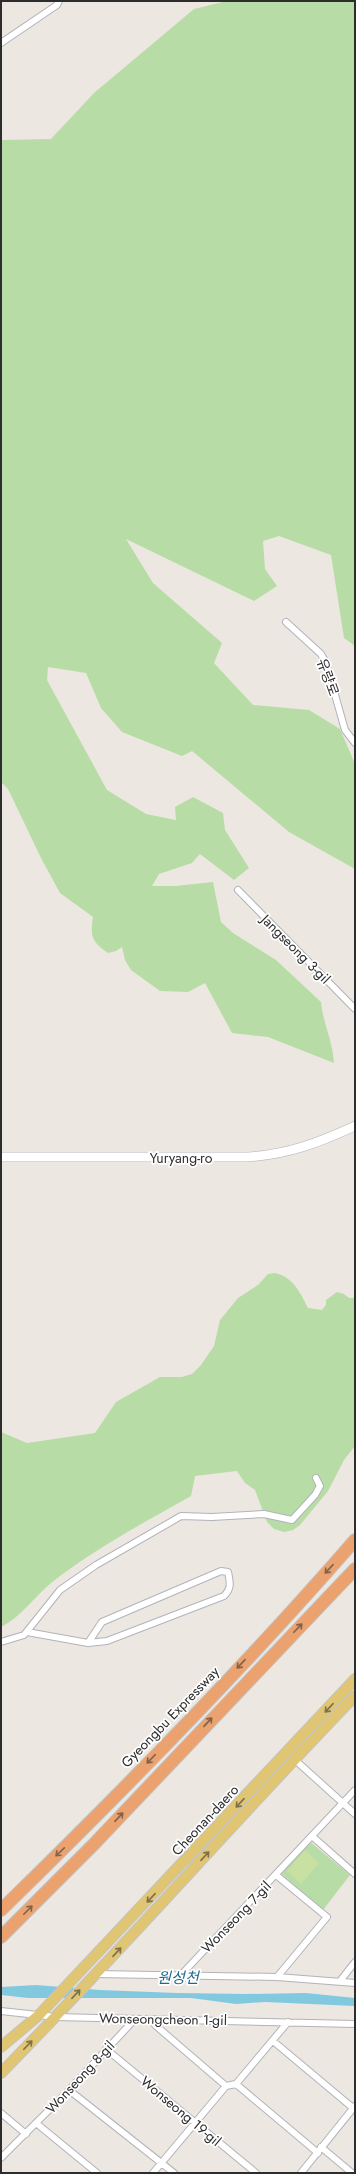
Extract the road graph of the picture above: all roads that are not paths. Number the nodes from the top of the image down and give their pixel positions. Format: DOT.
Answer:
graph roads {
  1 [pos="59,1"];
  2 [pos="1,44"];
  3 [pos="286,622"];
  4 [pos="355,743"];
  5 [pos="238,890"];
  6 [pos="355,1009"];
  7 [pos="355,1126"];
  8 [pos="1,1157"];
  9 [pos="316,1478"];
  10 [pos="355,1540"];
  11 [pos="355,1569"];
  12 [pos="27,1632"];
  13 [pos="1,1642"];
  14 [pos="88,1643"];
  15 [pos="355,1679"];
  16 [pos="355,1696"];
  17 [pos="294,1759"];
  18 [pos="355,1790"];
  19 [pos="342,1804"];
  20 [pos="355,1814"];
  21 [pos="313,1837"];
  22 [pos="355,1874"];
  23 [pos="276,1875"];
  24 [pos="1,1910"];
  25 [pos="1,1937"];
  26 [pos="355,1962"];
  27 [pos="180,1976"];
  28 [pos="93,1977"];
  29 [pos="277,1977"];
  30 [pos="340,1981"];
  31 [pos="355,1983"];
  32 [pos="1,2011"];
  33 [pos="59,2013"];
  34 [pos="39,2015"];
  35 [pos="134,2019"];
  36 [pos="156,2020"];
  37 [pos="288,2022"];
  38 [pos="355,2024"];
  39 [pos="273,2041"];
  40 [pos="1,2048"];
  41 [pos="106,2049"];
  42 [pos="1,2073"];
  43 [pos="236,2084"];
  44 [pos="226,2086"];
  45 [pos="69,2090"];
  46 [pos="354,2107"];
  47 [pos="1,2113"];
  48 [pos="36,2123"];
  49 [pos="194,2123"];
  50 [pos="26,2134"];
  51 [pos="320,2150"];
  52 [pos="1,2158"];
  53 [pos="162,2163"];
  54 [pos="97,2173"];
  55 [pos="153,2173"];
  56 [pos="174,2173"];
  57 [pos="256,2173"];
  58 [pos="301,2173"];
  59 [pos="352,2173"];
  1 -- 2 [label="street"];
  3 -- 4 [label="street, 유량로"];
  5 -- 6 [label="street, Jangseong 3-gil"];
  7 -- 8 [label="street, Yuryang-ro"];
  9 -- 12 [label="street"];
  10 -- 24 [label="highway, Gyeongbu Expressway, one-way"];
  25 -- 11 [label="highway, one-way"];
  12 -- 13 [label="street"];
  12 -- 14 [label="street"];
  14 -- 14 [label="street"];
  15 -- 34 [label="main road, Cheonan-daero, one-way"];
  16 -- 17 [label="main road, Cheonan-daero"];
  17 -- 19 [label="street"];
  28 -- 17 [label="main road, Cheonan-daero, one-way"];
  18 -- 19 [label="street, Wonseong 7-gil"];
  19 -- 20 [label="street"];
  19 -- 21 [label="street, Wonseong 7-gil"];
  21 -- 22 [label="street"];
  21 -- 23 [label="street, Wonseong 7-gil"];
  23 -- 27 [label="street, Wonseong 7-gil"];
  23 -- 29 [label="street, Wonseong 7-gil"];
  26 -- 30 [label="street"];
  27 -- 28 [label="street"];
  27 -- 29 [label="street"];
  33 -- 28 [label="main road, Cheonan-daero, one-way"];
  29 -- 30 [label="street"];
  30 -- 31 [label="street"];
  32 -- 34 [label="street, Wonseongcheon 1-gil"];
  33 -- 34 [label="street, Wonseongcheon 1-gil"];
  33 -- 35 [label="street, Wonseongcheon 1-gil"];
  42 -- 33 [label="main road, one-way"];
  34 -- 40 [label="main road"];
  35 -- 36 [label="street, Wonseongcheon 1-gil"];
  35 -- 41 [label="street, Wonseong 8-gil"];
  36 -- 37 [label="street, Wonseongcheon 1-gil"];
  36 -- 44 [label="street"];
  37 -- 38 [label="street, Wonseongcheon 1-gil"];
  37 -- 39 [label="street"];
  39 -- 43 [label="street"];
  39 -- 46 [label="street"];
  41 -- 45 [label="street, Wonseong 8-gil"];
  41 -- 49 [label="street, Wonseong 19-gil"];
  43 -- 44 [label="street"];
  43 -- 51 [label="street"];
  44 -- 49 [label="street"];
  45 -- 48 [label="street, Wonseong 8-gil"];
  45 -- 53 [label="street"];
  46 -- 51 [label="street"];
  47 -- 50 [label="street"];
  48 -- 50 [label="street, Wonseong 8-gil"];
  48 -- 54 [label="street"];
  49 -- 53 [label="street"];
  49 -- 57 [label="street, Wonseong 19-gil"];
  50 -- 52 [label="street, Wonseong 8-gil"];
  51 -- 58 [label="street"];
  51 -- 59 [label="street"];
  53 -- 55 [label="street"];
  53 -- 56 [label="street"];
}
